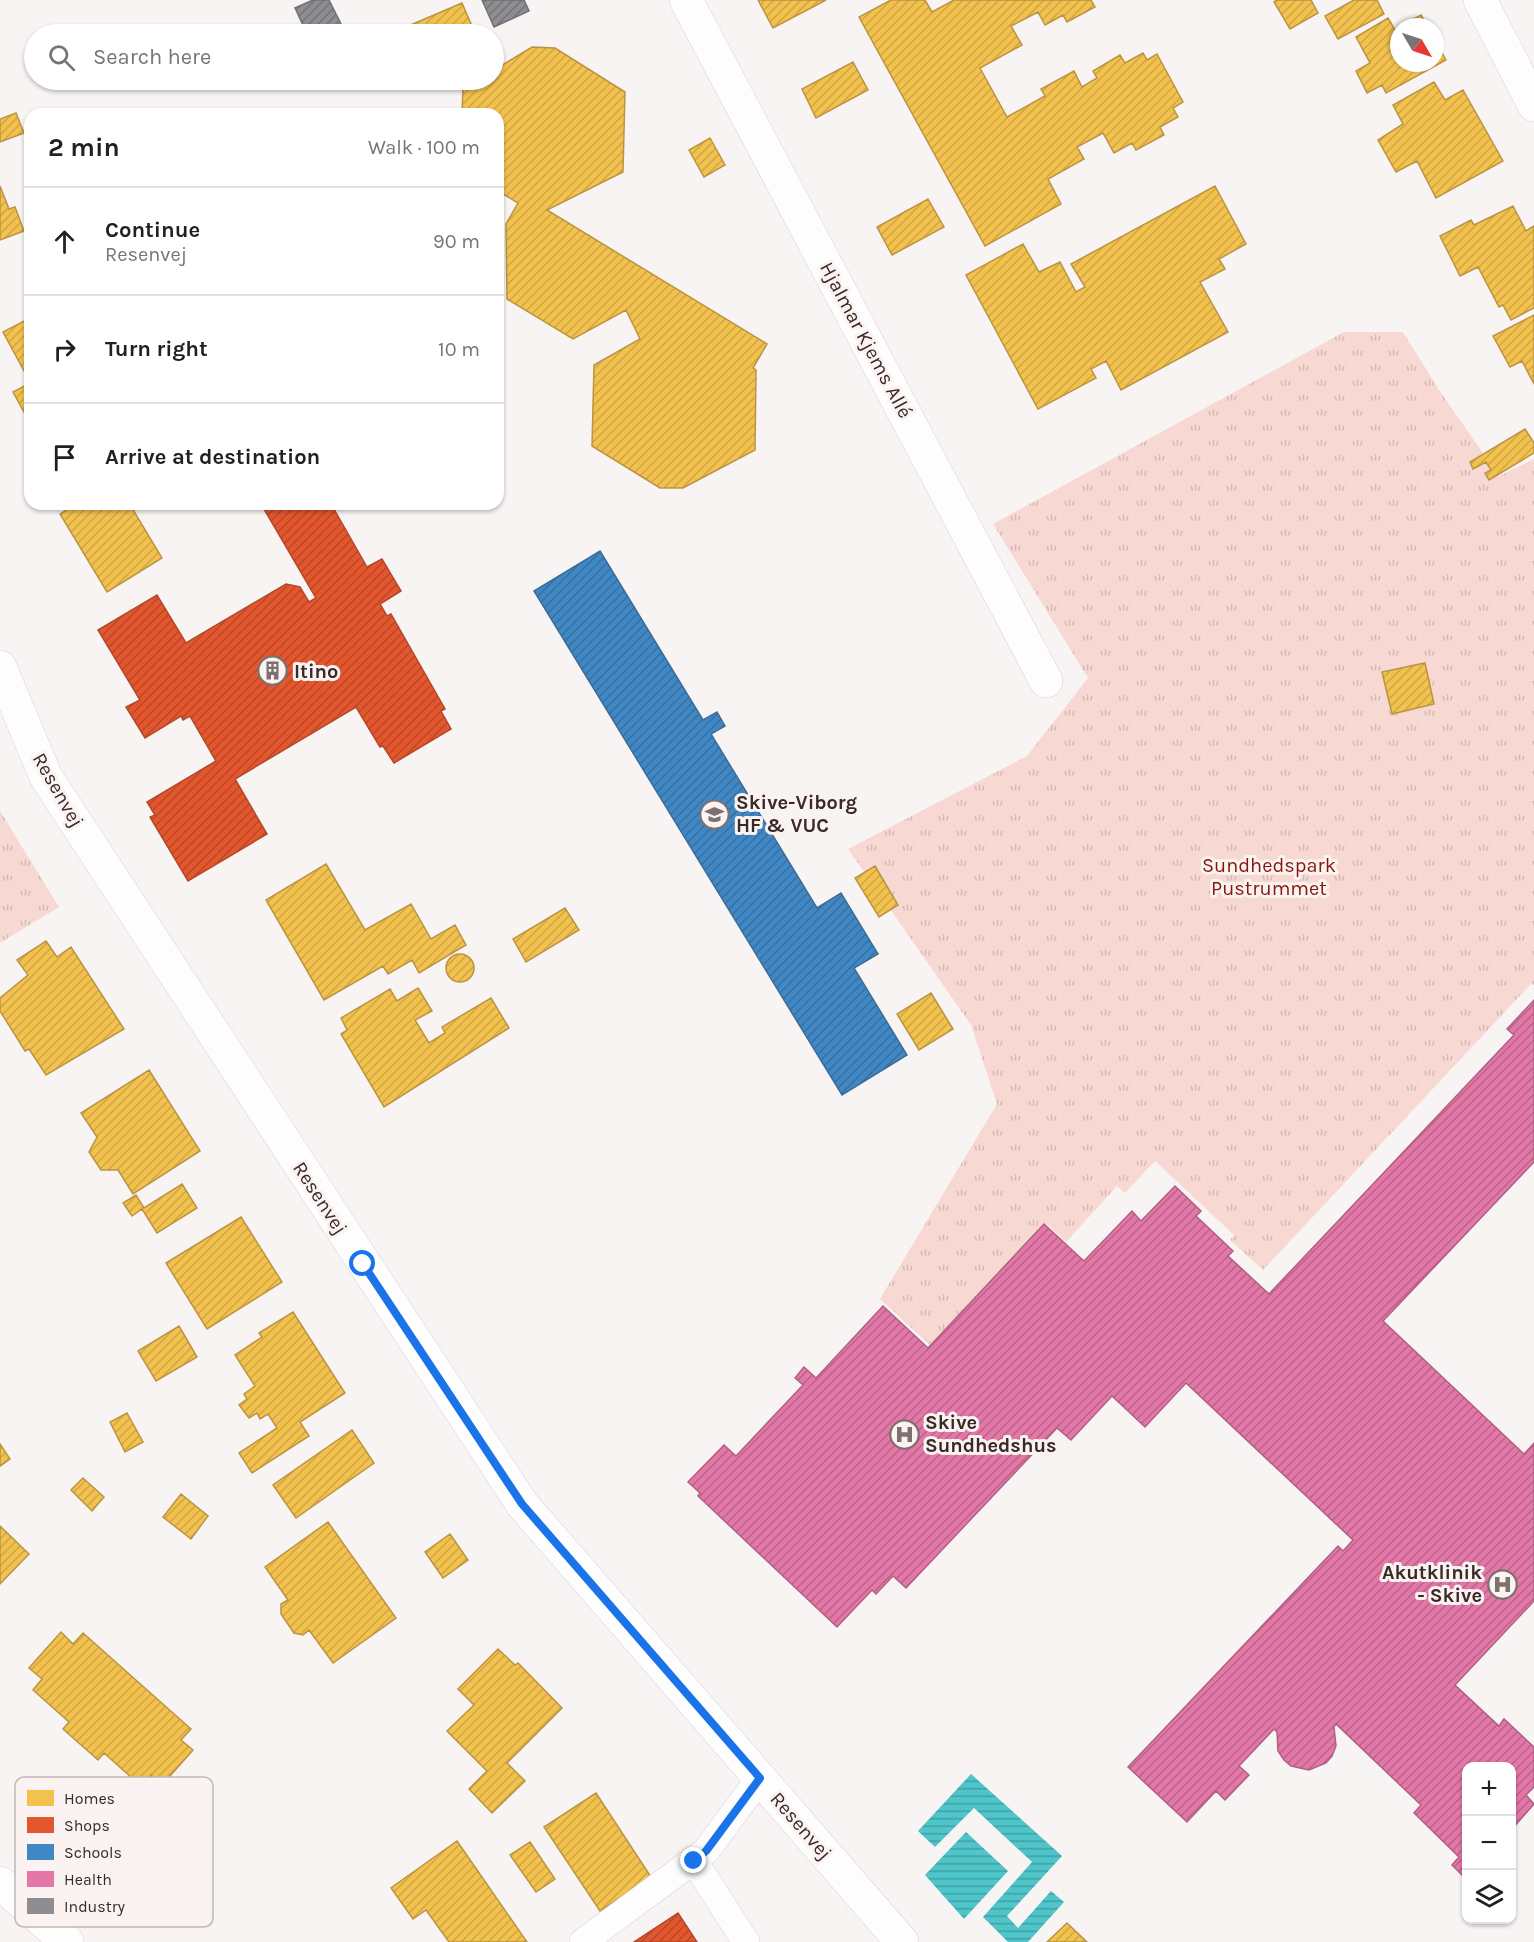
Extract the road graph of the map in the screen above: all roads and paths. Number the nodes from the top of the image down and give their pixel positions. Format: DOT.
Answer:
graph roads {
  1 [pos="686,0"];
  2 [pos="1480,0"];
  3 [pos="1534,105"];
  4 [pos="0,667"];
  5 [pos="1046,681"];
  6 [pos="760,1778"];
  7 [pos="694,1861"];
  8 [pos="0,1883"];
  9 [pos="15,1896"];
  10 [pos="50,1927"];
  11 [pos="67,1942"];
  12 [pos="583,1942"];
  13 [pos="746,1942"];
  14 [pos="902,1942"];
  1 -- 5 [label="street, Hjalmar Kjems Allé"];
  2 -- 3 [label="street"];
  4 -- 6 [label="street, Resenvej"];
  6 -- 7 [label="lane"];
  6 -- 14 [label="street, Resenvej"];
  7 -- 12 [label="lane"];
  7 -- 13 [label="lane"];
  8 -- 9 [label="street"];
  10 -- 11 [label="street"];
}
